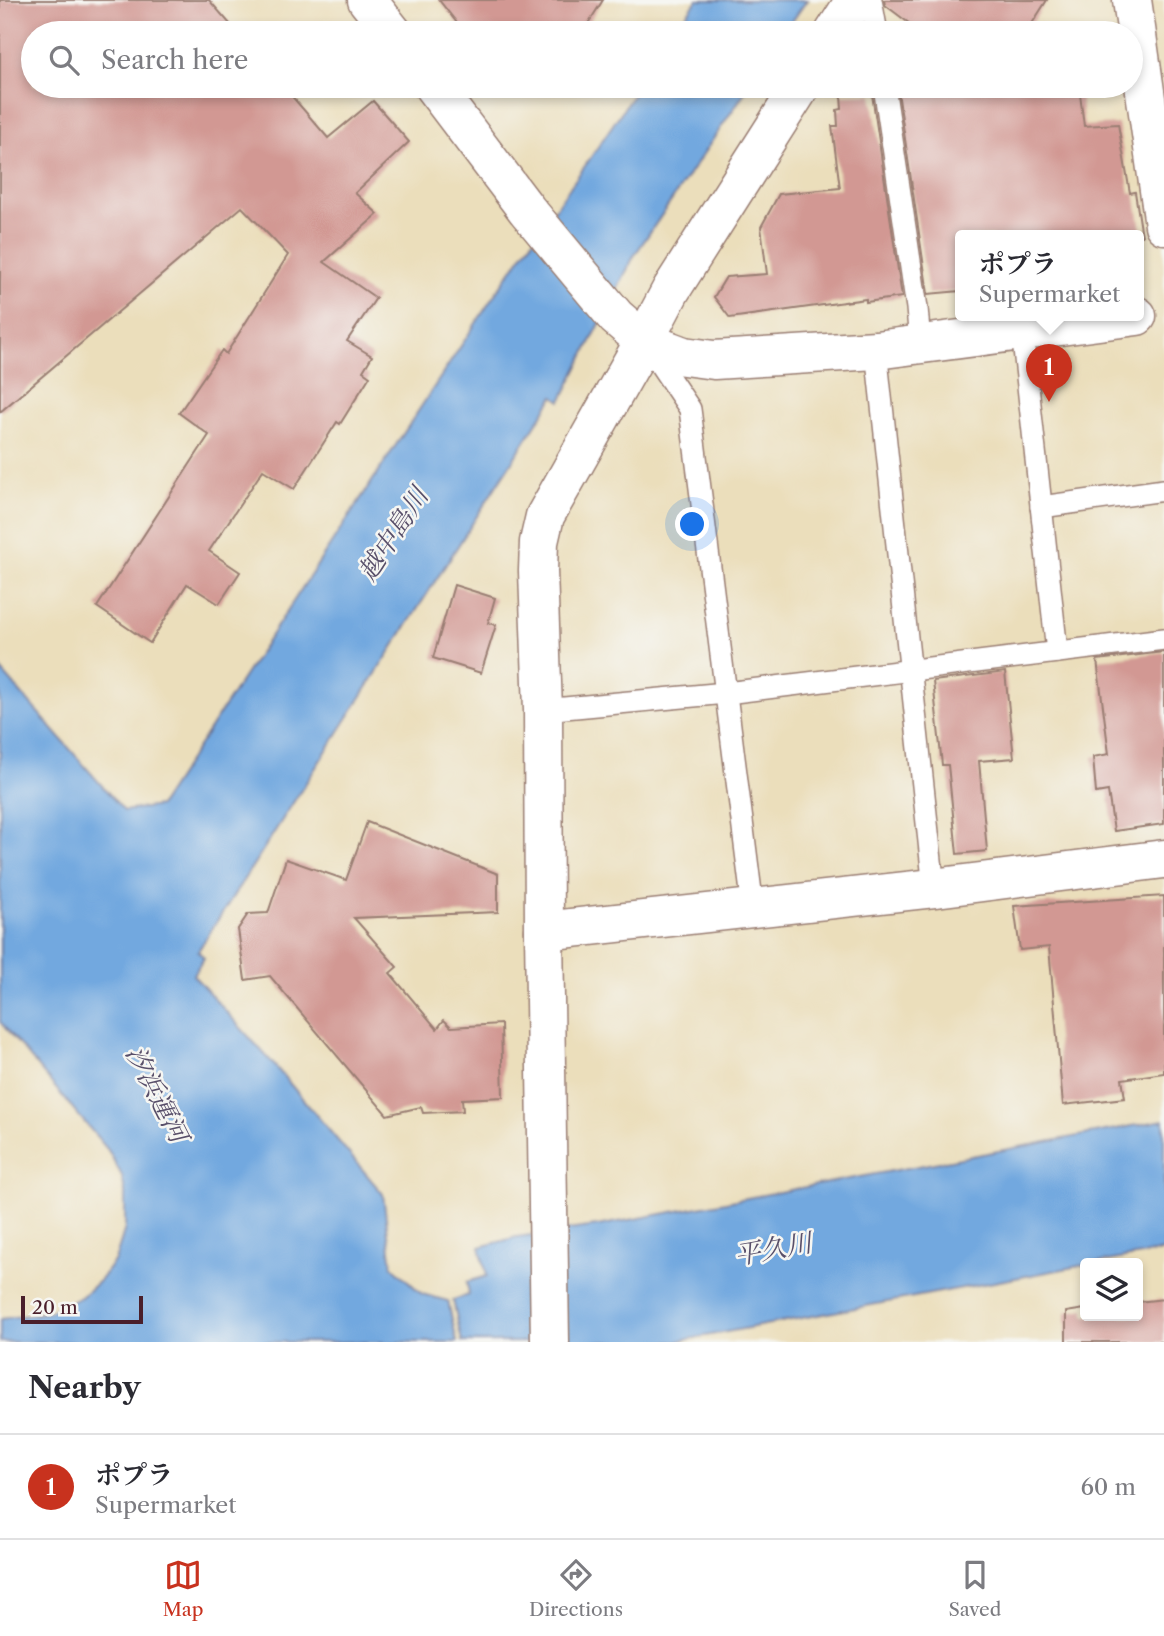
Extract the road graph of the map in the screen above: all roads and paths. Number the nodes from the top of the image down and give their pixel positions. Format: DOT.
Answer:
graph roads {
  1 [pos="367,0"];
  2 [pos="855,0"];
  3 [pos="870,0"];
  4 [pos="1132,0"];
  5 [pos="384,21"];
  6 [pos="842,21"];
  7 [pos="874,21"];
  8 [pos="1135,21"];
  9 [pos="1143,77"];
  10 [pos="442,98"];
  11 [pos="793,98"];
  12 [pos="886,98"];
  13 [pos="1164,225"];
  14 [pos="1164,313"];
  15 [pos="1144,315"];
  16 [pos="1099,321"];
  17 [pos="630,329"];
  18 [pos="1022,331"];
  19 [pos="920,343"];
  20 [pos="876,350"];
  21 [pos="1164,490"];
  22 [pos="1041,507"];
  23 [pos="1164,639"];
  24 [pos="1057,652"];
  25 [pos="911,669"];
  26 [pos="726,693"];
  27 [pos="543,710"];
  28 [pos="1164,859"];
  29 [pos="934,888"];
  30 [pos="752,908"];
  31 [pos="544,931"];
  32 [pos="550,1342"];
  1 -- 5 [label="street"];
  2 -- 6 [label="street"];
  3 -- 7 [label="lane"];
  4 -- 8 [label="street"];
  9 -- 13 [label="street"];
  10 -- 17 [label="street"];
  11 -- 17 [label="street"];
  12 -- 19 [label="lane"];
  14 -- 15 [label="street"];
  16 -- 18 [label="street"];
  17 -- 20 [label="street"];
  17 -- 26 [label="lane"];
  17 -- 27 [label="street"];
  18 -- 19 [label="street"];
  18 -- 22 [label="lane"];
  19 -- 20 [label="street"];
  20 -- 25 [label="lane"];
  21 -- 22 [label="lane"];
  22 -- 24 [label="lane"];
  23 -- 24 [label="lane"];
  24 -- 25 [label="lane"];
  25 -- 26 [label="lane"];
  25 -- 29 [label="lane"];
  26 -- 27 [label="lane"];
  26 -- 30 [label="lane"];
  27 -- 31 [label="street"];
  28 -- 29 [label="street"];
  29 -- 30 [label="street"];
  30 -- 31 [label="street"];
  31 -- 32 [label="street"];
}
